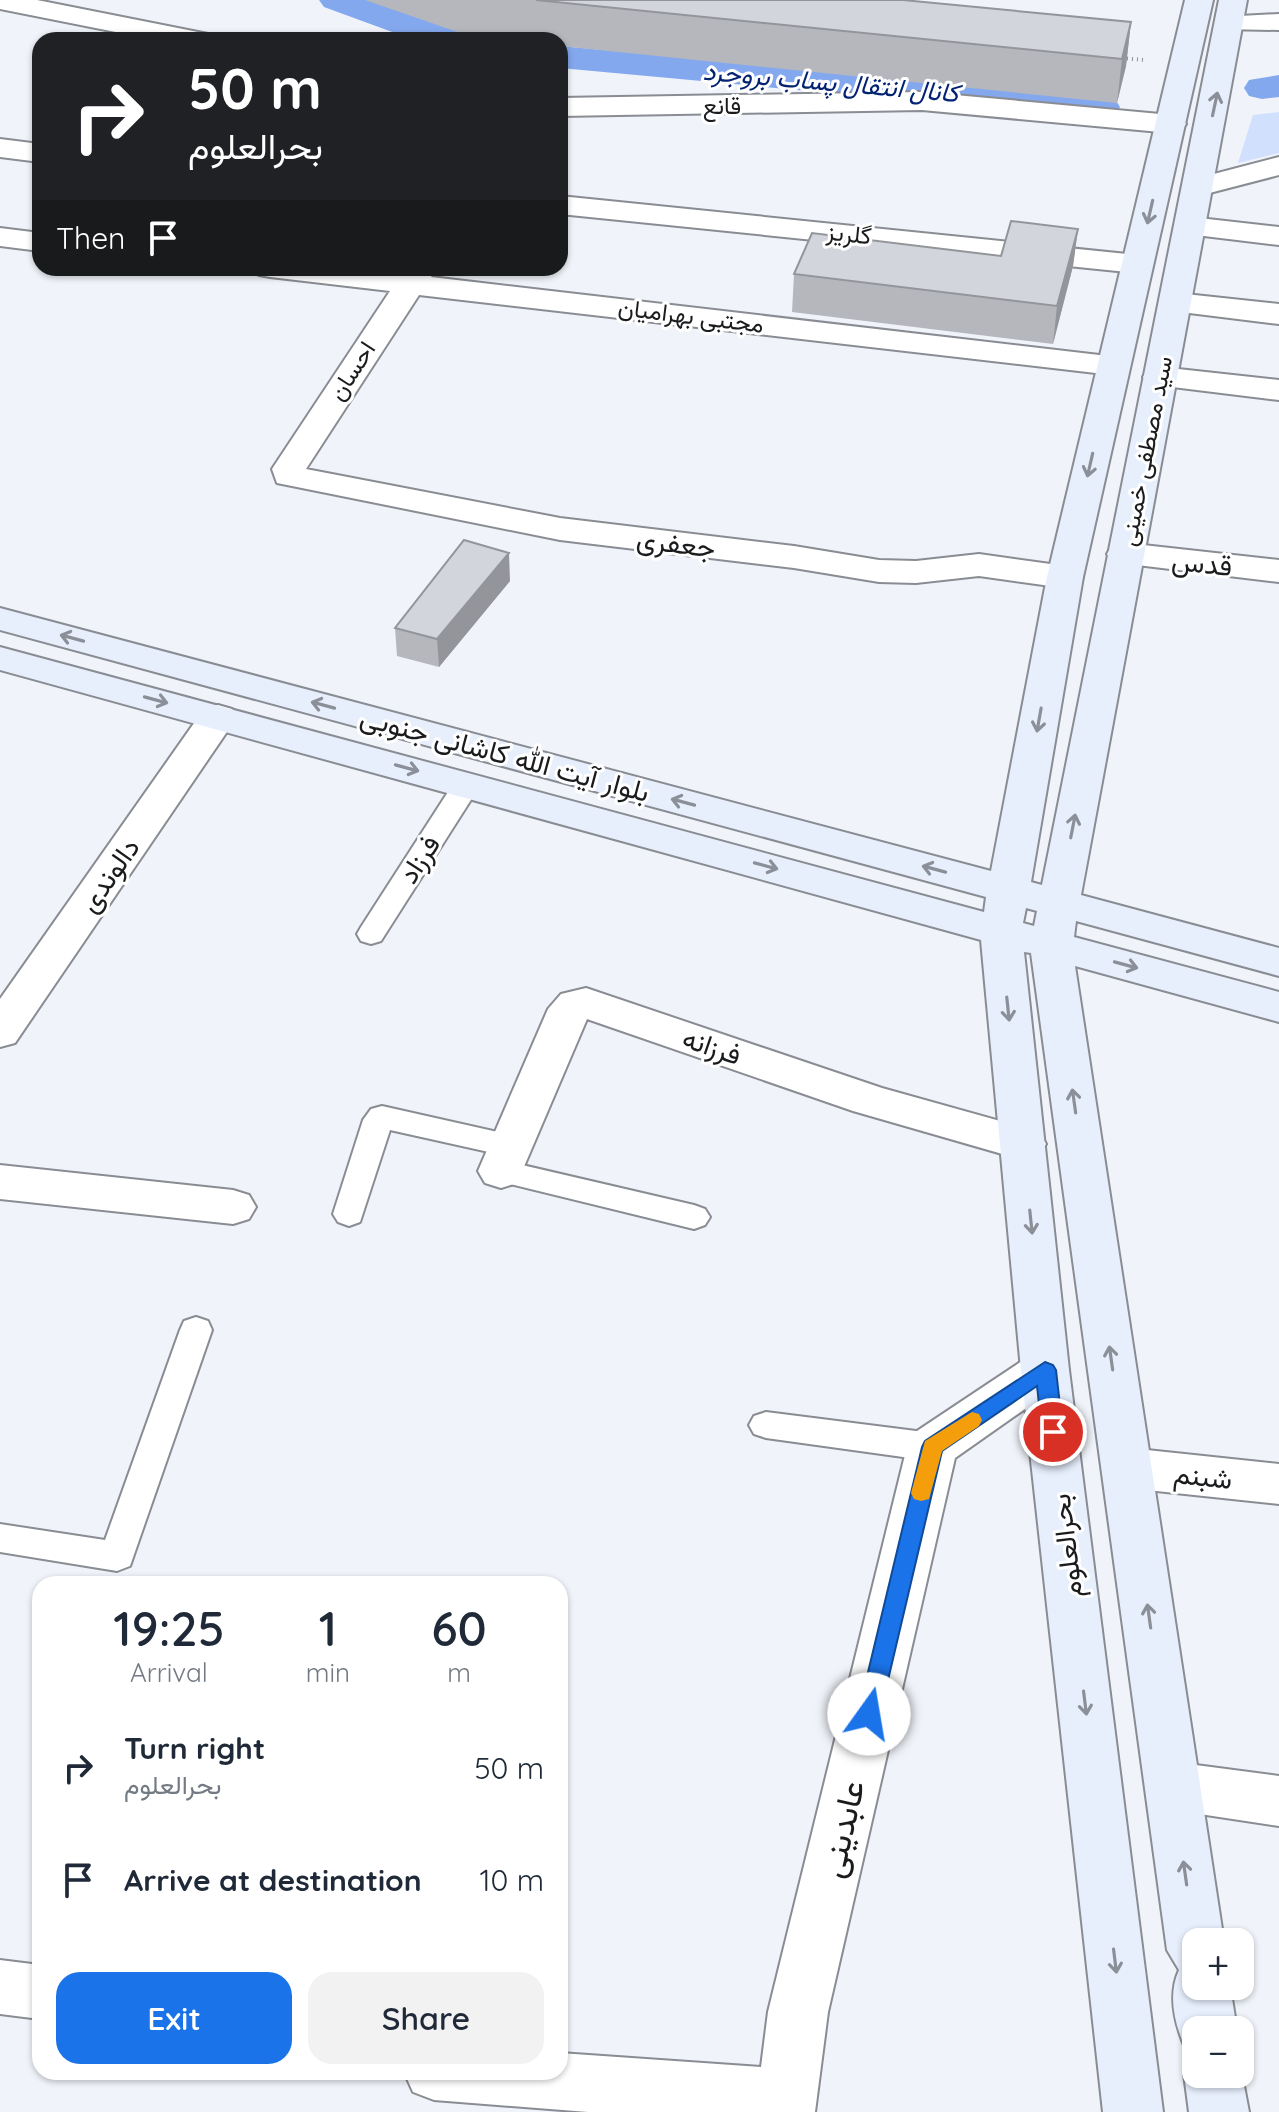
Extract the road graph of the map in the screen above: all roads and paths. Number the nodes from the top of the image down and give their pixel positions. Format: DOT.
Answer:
graph roads {
  1 [pos="1199,0"];
  2 [pos="0,1"];
  3 [pos="1232,12"];
  4 [pos="1279,22"];
  5 [pos="157,32"];
  6 [pos="1122,58"];
  7 [pos="1185,64"];
  8 [pos="568,107"];
  9 [pos="1167,139"];
  10 [pos="0,148"];
  11 [pos="32,152"];
  12 [pos="1279,166"];
  13 [pos="1201,173"];
  14 [pos="568,206"];
  15 [pos="1190,226"];
  16 [pos="1279,236"];
  17 [pos="0,237"];
  18 [pos="32,241"];
  19 [pos="1137,264"];
  20 [pos="415,276"];
  21 [pos="1176,303"];
  22 [pos="1279,314"];
  23 [pos="1113,365"];
  24 [pos="1160,377"];
  25 [pos="1279,390"];
  26 [pos="289,476"];
  27 [pos="1125,554"];
  28 [pos="1279,571"];
  29 [pos="1065,577"];
  30 [pos="0,619"];
  31 [pos="0,658"];
  32 [pos="218,717"];
  33 [pos="467,784"];
  34 [pos="1009,889"];
  35 [pos="1055,924"];
  36 [pos="1001,931"];
  37 [pos="371,934"];
  38 [pos="1279,962"];
  39 [pos="1279,1007"];
  40 [pos="0,1032"];
  41 [pos="1023,1144"];
  42 [pos="506,1158"];
  43 [pos="0,1182"];
  44 [pos="233,1207"];
  45 [pos="349,1214"];
  46 [pos="694,1217"];
  47 [pos="196,1330"];
  48 [pos="1045,1370"];
  49 [pos="766,1425"];
  50 [pos="932,1447"];
  51 [pos="1128,1468"];
  52 [pos="1279,1484"];
  53 [pos="0,1538"];
  54 [pos="1173,1786"];
  55 [pos="1279,1801"];
  56 [pos="1193,1928"];
  57 [pos="0,1987"];
  58 [pos="32,1991"];
  59 [pos="519,2080"];
  60 [pos="1216,2088"];
  61 [pos="786,2105"];
  62 [pos="1133,2112"];
  63 [pos="1219,2112"];
  1 -- 7 [label="main road, سید مصطفی خمینی"];
  2 -- 5 [label="street"];
  3 -- 4 [label="street"];
  13 -- 3 [label="main road, سید مصطفی خمینی, one-way"];
  6 -- 7 [label="path"];
  7 -- 9 [label="main road, سید مصطفی خمینی"];
  8 -- 9 [label="street, قانع"];
  9 -- 13 [label="main road"];
  9 -- 19 [label="main road, سید مصطفی خمینی, one-way"];
  10 -- 11 [label="street"];
  12 -- 13 [label="street"];
  13 -- 15 [label="main road, سید مصطفی خمینی"];
  14 -- 19 [label="street, گلریز"];
  15 -- 16 [label="street"];
  15 -- 21 [label="main road, سید مصطفی خمینی"];
  17 -- 18 [label="street"];
  19 -- 23 [label="main road, سید مصطفی خمینی"];
  20 -- 23 [label="street, مجتبی بهرامیان"];
  20 -- 26 [label="street, احسان"];
  21 -- 22 [label="street"];
  21 -- 24 [label="main road, سید مصطفی خمینی"];
  23 -- 29 [label="main road, سید مصطفی خمینی, one-way"];
  24 -- 25 [label="street"];
  24 -- 27 [label="main road, سید مصطفی خمینی"];
  26 -- 29 [label="street, جعفری"];
  27 -- 28 [label="street, قدس"];
  35 -- 27 [label="main road, سید مصطفی خمینی, one-way"];
  29 -- 34 [label="main road, سید مصطفی خمینی, one-way"];
  34 -- 30 [label="main road, بلوار آیت الله کاشانی جنوبی, one-way"];
  31 -- 32 [label="main road, بلوار آیت الله کاشانی جنوبی, one-way"];
  32 -- 33 [label="main road, بلوار آیت الله کاشانی جنوبی, one-way"];
  32 -- 40 [label="street, دالوندی"];
  33 -- 36 [label="main road, بلوار آیت الله کاشانی جنوبی, one-way"];
  33 -- 37 [label="lane, فرزاد"];
  34 -- 35 [label="main road, بلوار آیت الله کاشانی جنوبی"];
  34 -- 36 [label="main road, سید مصطفی خمینی"];
  35 -- 36 [label="main road, بلوار آیت الله کاشانی جنوبی"];
  35 -- 38 [label="main road"];
  35 -- 39 [label="main road, one-way"];
  51 -- 35 [label="main road, one-way"];
  36 -- 41 [label="main road, بحرالعلوم, one-way"];
  41 -- 42 [label="street, فرزانه"];
  41 -- 48 [label="main road, بحرالعلوم, one-way"];
  42 -- 45 [label="lane"];
  42 -- 46 [label="lane"];
  43 -- 44 [label="street"];
  47 -- 53 [label="lane"];
  48 -- 50 [label="street"];
  48 -- 62 [label="main road, بحرالعلوم, one-way"];
  49 -- 50 [label="lane"];
  50 -- 61 [label="street, عابدینی"];
  51 -- 52 [label="street, شبنم"];
  54 -- 51 [label="main road, one-way"];
  54 -- 55 [label="street"];
  56 -- 54 [label="main road, one-way"];
  57 -- 58 [label="street"];
  59 -- 61 [label="street"];
  60 -- 63 [label="main road"];
}
